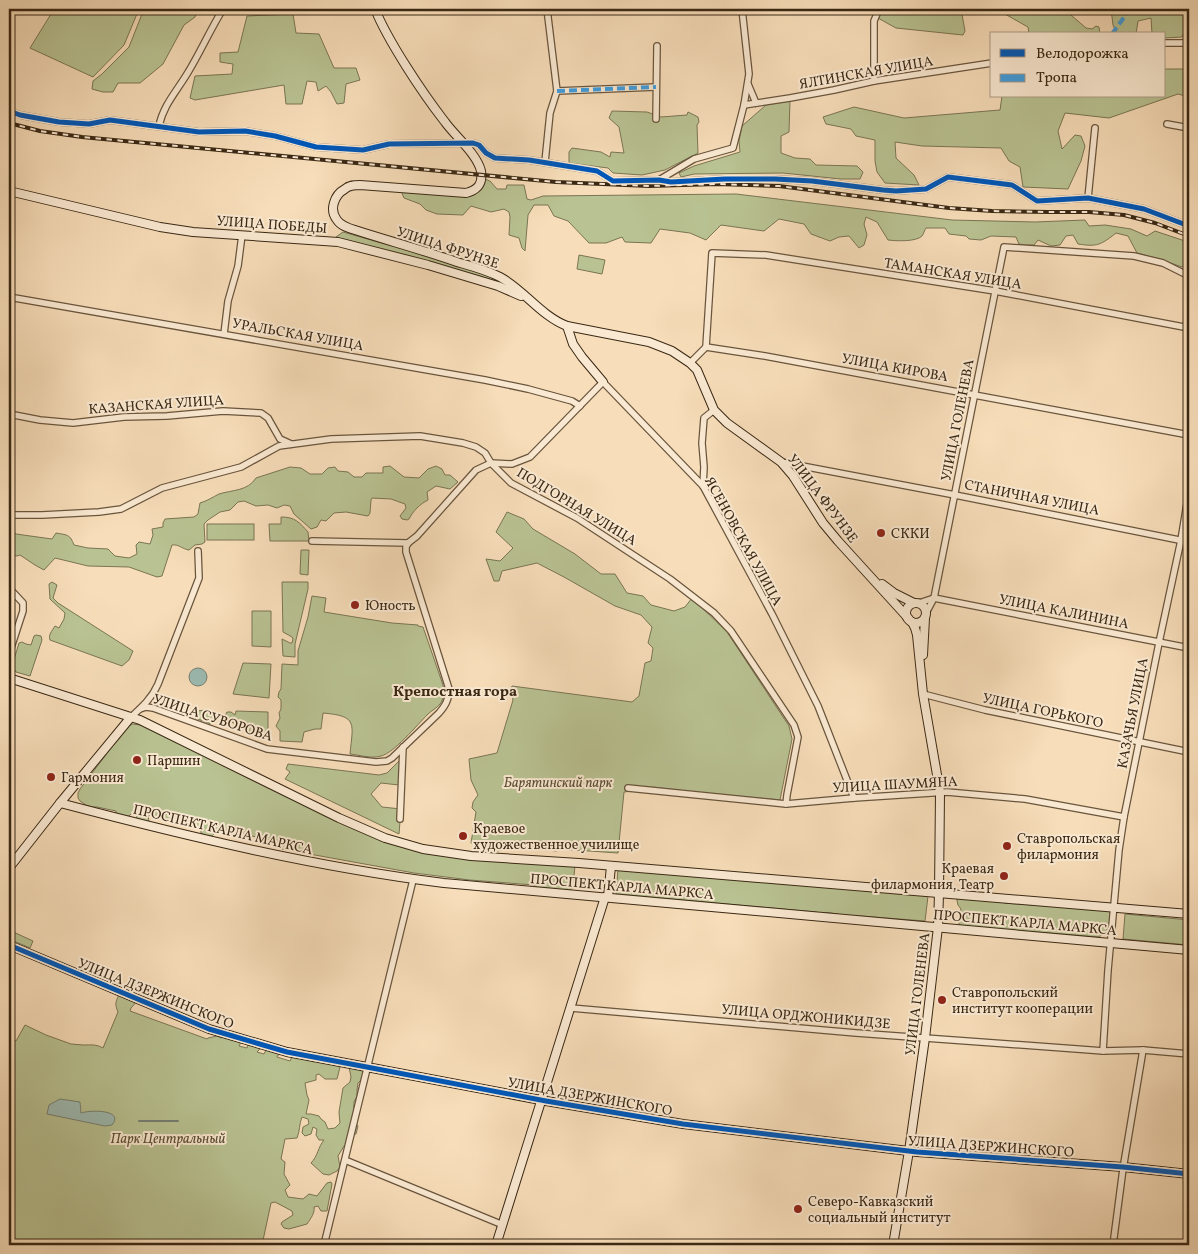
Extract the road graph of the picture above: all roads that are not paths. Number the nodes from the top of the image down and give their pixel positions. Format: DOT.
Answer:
graph roads {
  1 [pos="223,9"];
  2 [pos="375,9"];
  3 [pos="547,9"];
  4 [pos="742,9"];
  5 [pos="879,9"];
  6 [pos="1166,43"];
  7 [pos="1189,43"];
  8 [pos="657,46"];
  9 [pos="990,63"];
  10 [pos="874,81"];
  11 [pos="748,84"];
  12 [pos="656,87"];
  13 [pos="557,91"];
  14 [pos="756,102"];
  15 [pos="744,105"];
  16 [pos="9,112"];
  17 [pos="656,119"];
  18 [pos="1168,124"];
  19 [pos="159,126"];
  20 [pos="1095,128"];
  21 [pos="1189,128"];
  22 [pos="462,143"];
  23 [pos="545,162"];
  24 [pos="660,180"];
  25 [pos="9,191"];
  26 [pos="1088,198"];
  27 [pos="1189,226"];
  28 [pos="242,235"];
  29 [pos="1189,276"];
  30 [pos="995,291"];
  31 [pos="9,297"];
  32 [pos="530,300"];
  33 [pos="568,326"];
  34 [pos="1189,328"];
  35 [pos="224,334"];
  36 [pos="706,346"];
  37 [pos="690,363"];
  38 [pos="603,382"];
  39 [pos="976,394"];
  40 [pos="580,406"];
  41 [pos="714,410"];
  42 [pos="9,414"];
  43 [pos="1189,435"];
  44 [pos="291,444"];
  45 [pos="781,462"];
  46 [pos="491,463"];
  47 [pos="703,486"];
  48 [pos="1189,491"];
  49 [pos="955,494"];
  50 [pos="9,515"];
  51 [pos="1181,540"];
  52 [pos="312,541"];
  53 [pos="1189,542"];
  54 [pos="408,543"];
  55 [pos="198,551"];
  56 [pos="865,570"];
  57 [pos="9,588"];
  58 [pos="934,598"];
  59 [pos="916,603"];
  60 [pos="926,615"];
  61 [pos="910,621"];
  62 [pos="1159,642"];
  63 [pos="1189,648"];
  64 [pos="9,654"];
  65 [pos="9,678"];
  66 [pos="922,685"];
  67 [pos="923,694"];
  68 [pos="140,709"];
  69 [pos="132,716"];
  70 [pos="1139,743"];
  71 [pos="403,748"];
  72 [pos="1189,752"];
  73 [pos="628,788"];
  74 [pos="943,792"];
  75 [pos="854,798"];
  76 [pos="60,803"];
  77 [pos="786,804"];
  78 [pos="1124,817"];
  79 [pos="400,819"];
  80 [pos="612,866"];
  81 [pos="9,868"];
  82 [pos="413,880"];
  83 [pos="939,893"];
  84 [pos="606,897"];
  85 [pos="1114,908"];
  86 [pos="1189,914"];
  87 [pos="938,927"];
  88 [pos="1111,942"];
  89 [pos="9,946"];
  90 [pos="1189,950"];
  91 [pos="570,1008"];
  92 [pos="925,1038"];
  93 [pos="1143,1050"];
  94 [pos="1103,1051"];
  95 [pos="1189,1054"];
  96 [pos="367,1067"];
  97 [pos="542,1100"];
  98 [pos="909,1151"];
  99 [pos="345,1160"];
  100 [pos="1123,1167"];
  101 [pos="1189,1174"];
  102 [pos="503,1225"];
  103 [pos="324,1245"];
  104 [pos="496,1245"];
  105 [pos="893,1245"];
  106 [pos="1113,1245"];
  1 -- 19 [label="street"];
  2 -- 22 [label="main road"];
  3 -- 13 [label="street"];
  4 -- 11 [label="street"];
  5 -- 10 [label="street"];
  6 -- 7 [label="street"];
  8 -- 12 [label="street"];
  9 -- 10 [label="street, ЯЛТИНСКАЯ УЛИЦА"];
  10 -- 14 [label="street, ЯЛТИНСКАЯ УЛИЦА"];
  11 -- 14 [label="street"];
  11 -- 15 [label="street"];
  12 -- 13 [label="street"];
  12 -- 17 [label="street"];
  13 -- 23 [label="street"];
  14 -- 15 [label="street, ЯЛТИНСКАЯ УЛИЦА"];
  15 -- 24 [label="street"];
  16 -- 19 [label="street"];
  18 -- 21 [label="street"];
  19 -- 22 [label="street"];
  20 -- 26 [label="street"];
  22 -- 23 [label="street"];
  22 -- 32 [label="main road, УЛИЦА ФРУНЗЕ"];
  23 -- 24 [label="street"];
  24 -- 26 [label="street"];
  25 -- 28 [label="main road, УЛИЦА ПОБЕДЫ"];
  26 -- 27 [label="street"];
  28 -- 32 [label="main road, УЛИЦА ПОБЕДЫ"];
  28 -- 35 [label="street"];
  29 -- 30 [label="street, УЛИЦА ГОЛЕНЕВА"];
  30 -- 34 [label="street, ТАМАНСКАЯ УЛИЦА"];
  30 -- 36 [label="street, ТАМАНСКАЯ УЛИЦА"];
  30 -- 39 [label="street, УЛИЦА ГОЛЕНЕВА"];
  31 -- 35 [label="street, УРАЛЬСКАЯ УЛИЦА"];
  32 -- 33 [label="main road, УЛИЦА ФРУНЗЕ"];
  33 -- 37 [label="main road, УЛИЦА ФРУНЗЕ"];
  33 -- 38 [label="main road, ЯСЕНОВСКАЯ УЛИЦА"];
  35 -- 40 [label="street, УРАЛЬСКАЯ УЛИЦА"];
  36 -- 37 [label="street"];
  36 -- 39 [label="street, УЛИЦА КИРОВА"];
  37 -- 41 [label="main road, УЛИЦА ФРУНЗЕ"];
  38 -- 40 [label="street"];
  38 -- 47 [label="street, ЯСЕНОВСКАЯ УЛИЦА"];
  39 -- 43 [label="street, УЛИЦА КИРОВА"];
  39 -- 49 [label="street, УЛИЦА ГОЛЕНЕВА"];
  40 -- 46 [label="street"];
  41 -- 45 [label="main road, УЛИЦА ФРУНЗЕ"];
  41 -- 47 [label="street"];
  42 -- 44 [label="street, КАЗАНСКАЯ УЛИЦА"];
  44 -- 46 [label="street, ПОДГОРНАЯ УЛИЦА"];
  44 -- 50 [label="street, ПОДГОРНАЯ УЛИЦА"];
  45 -- 49 [label="street, СТАНИЧНАЯ УЛИЦА"];
  45 -- 56 [label="main road, УЛИЦА ФРУНЗЕ"];
  46 -- 54 [label="street"];
  46 -- 77 [label="street, ПОДГОРНАЯ УЛИЦА"];
  47 -- 75 [label="street, ЯСЕНОВСКАЯ УЛИЦА"];
  48 -- 51 [label="street, КАЗАЧЬЯ УЛИЦА"];
  49 -- 51 [label="street, СТАНИЧНАЯ УЛИЦА"];
  49 -- 58 [label="street, УЛИЦА ГОЛЕНЕВА"];
  51 -- 53 [label="street, СТАНИЧНАЯ УЛИЦА"];
  51 -- 62 [label="street, КАЗАЧЬЯ УЛИЦА"];
  52 -- 54 [label="street"];
  54 -- 71 [label="street, УЛИЦА СУВОРОВА"];
  55 -- 68 [label="street"];
  56 -- 59 [label="main road, УЛИЦА ФРУНЗЕ"];
  56 -- 61 [label="main road, УЛИЦА ФРУНЗЕ"];
  57 -- 64 [label="street"];
  58 -- 59 [label="street"];
  58 -- 60 [label="street, УЛИЦА ГОЛЕНЕВА"];
  58 -- 62 [label="street, УЛИЦА КАЛИНИНА"];
  59 -- 60 [label="main road"];
  59 -- 61 [label="main road"];
  60 -- 61 [label="main road"];
  60 -- 66 [label="main road, УЛИЦА ГОЛЕНЕВА"];
  61 -- 66 [label="main road, УЛИЦА ГОЛЕНЕВА"];
  62 -- 63 [label="street, УЛИЦА КАЛИНИНА"];
  62 -- 70 [label="street, КАЗАЧЬЯ УЛИЦА"];
  65 -- 69 [label="main road, ПРОСПЕКТ КАРЛА МАРКСА"];
  66 -- 67 [label="main road, УЛИЦА ГОЛЕНЕВА"];
  67 -- 70 [label="street, УЛИЦА ГОРЬКОГО"];
  67 -- 74 [label="main road, УЛИЦА ГОЛЕНЕВА"];
  68 -- 69 [label="street"];
  68 -- 71 [label="street, УЛИЦА СУВОРОВА"];
  69 -- 76 [label="main road"];
  69 -- 80 [label="main road, ПРОСПЕКТ КАРЛА МАРКСА"];
  70 -- 72 [label="street, УЛИЦА ГОРЬКОГО"];
  70 -- 78 [label="street, КАЗАЧЬЯ УЛИЦА"];
  71 -- 79 [label="street"];
  73 -- 77 [label="street, УЛИЦА ШАУМЯНА"];
  74 -- 75 [label="street, УЛИЦА ШАУМЯНА"];
  74 -- 78 [label="street, УЛИЦА ШАУМЯНА"];
  74 -- 83 [label="main road, УЛИЦА ГОЛЕНЕВА"];
  75 -- 77 [label="street, УЛИЦА ШАУМЯНА"];
  76 -- 81 [label="main road"];
  76 -- 82 [label="main road, ПРОСПЕКТ КАРЛА МАРКСА"];
  78 -- 85 [label="street, КАЗАЧЬЯ УЛИЦА"];
  80 -- 83 [label="main road, ПРОСПЕКТ КАРЛА МАРКСА"];
  80 -- 84 [label="main road"];
  82 -- 84 [label="main road, ПРОСПЕКТ КАРЛА МАРКСА"];
  82 -- 96 [label="street"];
  83 -- 85 [label="main road, ПРОСПЕКТ КАРЛА МАРКСА"];
  83 -- 87 [label="main road, УЛИЦА ГОЛЕНЕВА"];
  84 -- 87 [label="main road, ПРОСПЕКТ КАРЛА МАРКСА"];
  84 -- 91 [label="main road"];
  85 -- 86 [label="main road, ПРОСПЕКТ КАРЛА МАРКСА"];
  85 -- 88 [label="street, КАЗАЧЬЯ УЛИЦА"];
  87 -- 88 [label="main road, ПРОСПЕКТ КАРЛА МАРКСА"];
  87 -- 92 [label="main road, УЛИЦА ГОЛЕНЕВА"];
  88 -- 90 [label="main road, ПРОСПЕКТ КАРЛА МАРКСА"];
  88 -- 94 [label="street, КАЗАЧЬЯ УЛИЦА"];
  89 -- 96 [label="main road, УЛИЦА ДЗЕРЖИНСКОГО"];
  91 -- 92 [label="street, УЛИЦА ОРДЖОНИКИДЗЕ"];
  91 -- 97 [label="main road"];
  92 -- 94 [label="street, УЛИЦА ОРДЖОНИКИДЗЕ"];
  92 -- 98 [label="main road, УЛИЦА ГОЛЕНЕВА"];
  93 -- 94 [label="street, УЛИЦА ОРДЖОНИКИДЗЕ"];
  93 -- 95 [label="street, УЛИЦА ОРДЖОНИКИДЗЕ"];
  93 -- 100 [label="street"];
  96 -- 97 [label="main road, УЛИЦА ДЗЕРЖИНСКОГО"];
  96 -- 99 [label="street"];
  97 -- 98 [label="main road, УЛИЦА ДЗЕРЖИНСКОГО"];
  97 -- 102 [label="main road"];
  98 -- 100 [label="main road, УЛИЦА ДЗЕРЖИНСКОГО"];
  98 -- 105 [label="main road, УЛИЦА ГОЛЕНЕВА"];
  99 -- 102 [label="street"];
  99 -- 103 [label="street"];
  100 -- 101 [label="main road, УЛИЦА ДЗЕРЖИНСКОГО"];
  100 -- 106 [label="street"];
  102 -- 104 [label="main road"];
}
